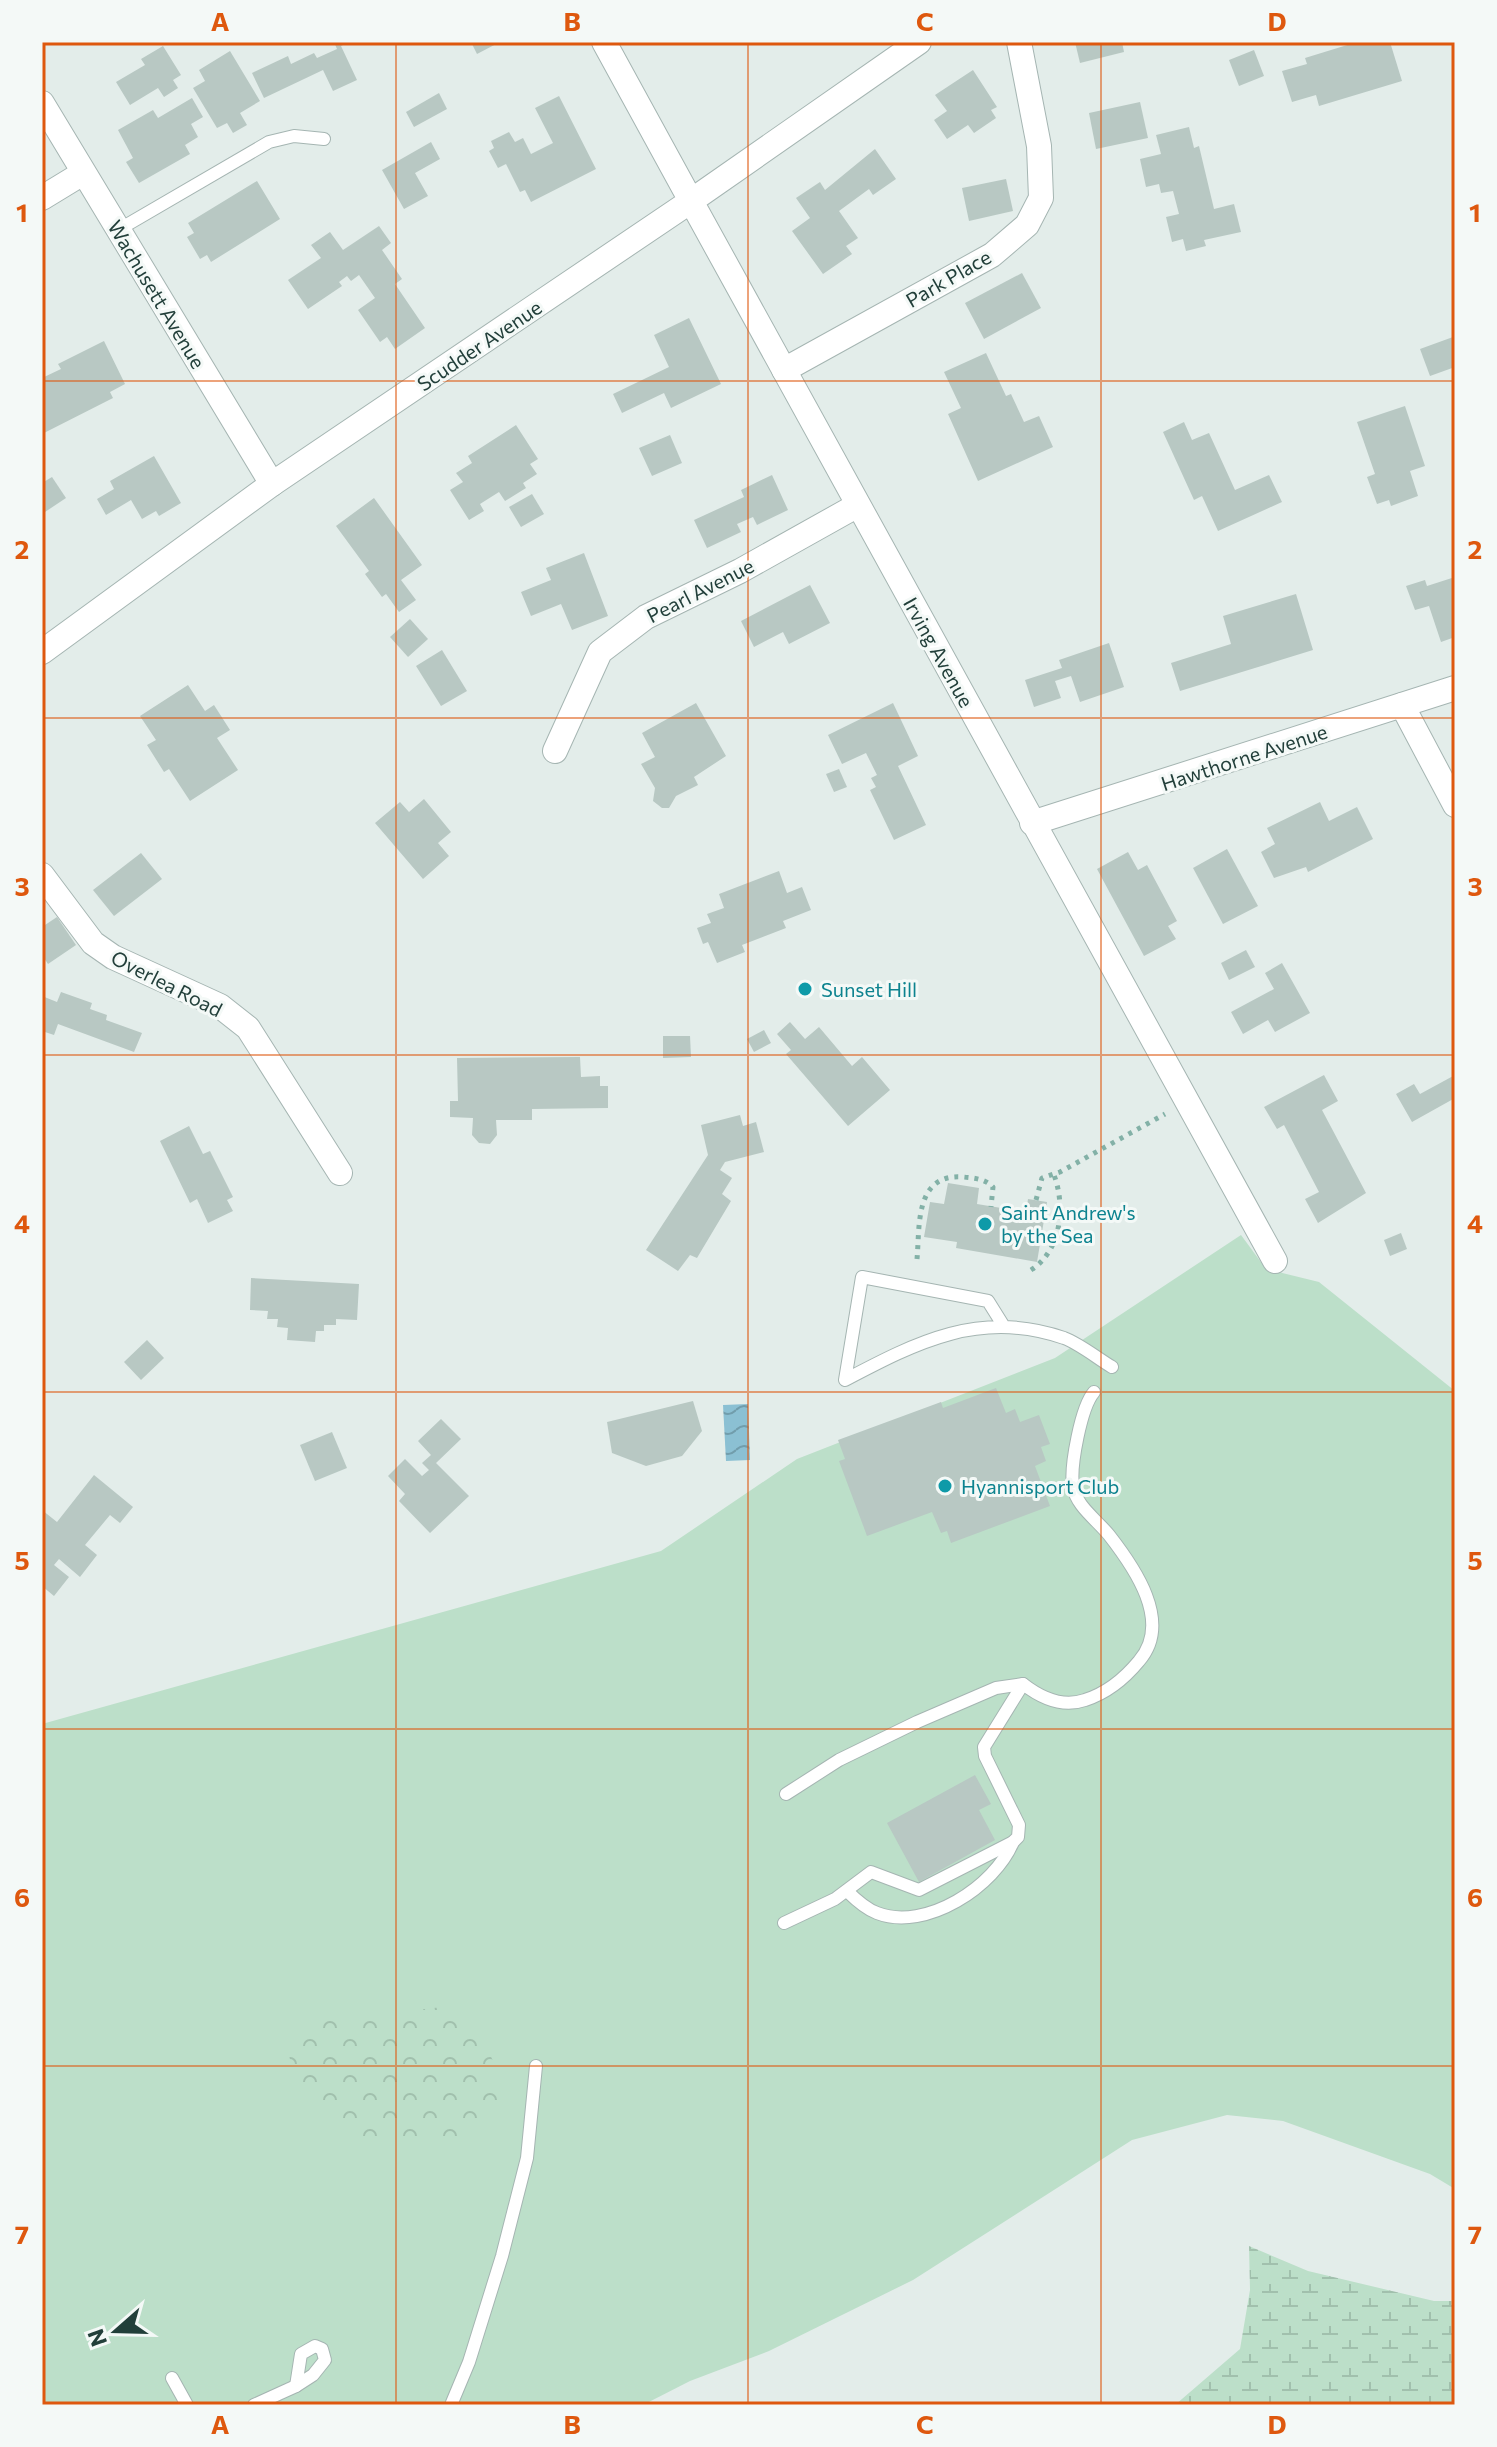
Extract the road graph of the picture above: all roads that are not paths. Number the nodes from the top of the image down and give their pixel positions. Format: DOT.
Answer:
graph roads {
  1 [pos="604,42"];
  2 [pos="919,42"];
  3 [pos="1019,42"];
  4 [pos="42,103"];
  5 [pos="324,139"];
  6 [pos="83,173"];
  7 [pos="42,198"];
  8 [pos="691,201"];
  9 [pos="118,230"];
  10 [pos="784,370"];
  11 [pos="272,484"];
  12 [pos="858,505"];
  13 [pos="42,652"];
  14 [pos="1455,688"];
  15 [pos="1402,705"];
  16 [pos="555,751"];
  17 [pos="1455,805"];
  18 [pos="1032,823"];
  19 [pos="42,875"];
  20 [pos="340,1173"];
  21 [pos="1275,1261"];
  22 [pos="1003,1325"];
  23 [pos="1112,1367"];
  24 [pos="1094,1392"];
  25 [pos="1023,1684"];
  26 [pos="786,1794"];
  27 [pos="1013,1842"];
  28 [pos="847,1891"];
  29 [pos="784,1923"];
  30 [pos="536,2066"];
  31 [pos="172,2378"];
  32 [pos="296,2386"];
  33 [pos="187,2405"];
  34 [pos="254,2405"];
  35 [pos="451,2405"];
  1 -- 8 [label="street, Irving Avenue"];
  2 -- 8 [label="street, Scudder Avenue"];
  3 -- 10 [label="street, Park Place"];
  4 -- 6 [label="street, Wachusett Avenue"];
  5 -- 9 [label="lane"];
  6 -- 7 [label="street"];
  6 -- 9 [label="street, Wachusett Avenue"];
  8 -- 10 [label="street, Irving Avenue"];
  8 -- 11 [label="street, Scudder Avenue"];
  9 -- 11 [label="street, Wachusett Avenue"];
  10 -- 12 [label="street, Irving Avenue"];
  11 -- 13 [label="street, Scudder Avenue"];
  12 -- 16 [label="street, Pearl Avenue"];
  12 -- 18 [label="street, Irving Avenue"];
  14 -- 15 [label="street, Hawthorne Avenue"];
  15 -- 17 [label="street"];
  15 -- 18 [label="street, Hawthorne Avenue"];
  18 -- 21 [label="street, Irving Avenue"];
  19 -- 20 [label="street, Overlea Road"];
  22 -- 22 [label="lane"];
  22 -- 23 [label="lane"];
  24 -- 25 [label="lane"];
  25 -- 26 [label="lane"];
  25 -- 27 [label="lane"];
  27 -- 28 [label="lane"];
  27 -- 28 [label="lane"];
  28 -- 29 [label="lane"];
  30 -- 35 [label="lane"];
  31 -- 33 [label="lane"];
  32 -- 34 [label="lane"];
}
